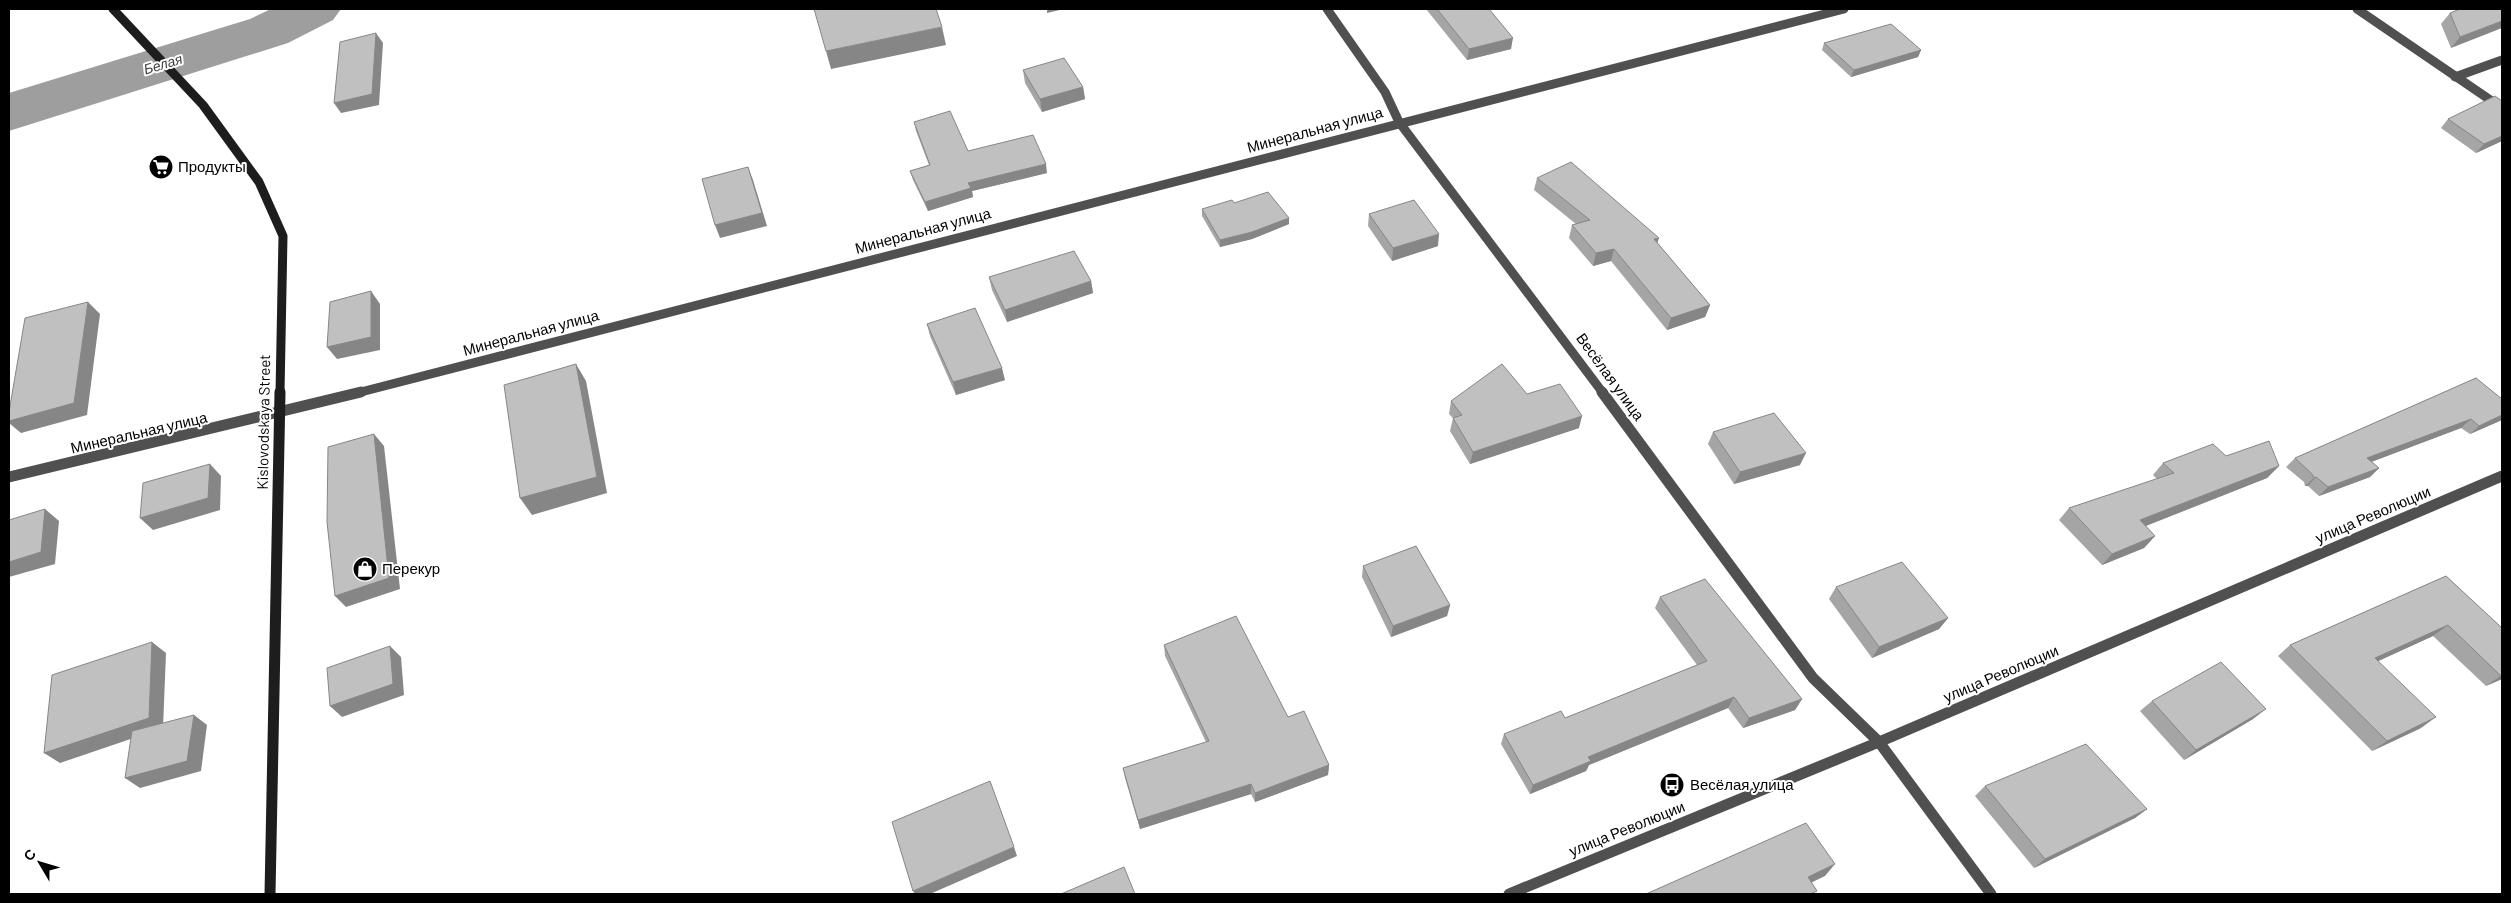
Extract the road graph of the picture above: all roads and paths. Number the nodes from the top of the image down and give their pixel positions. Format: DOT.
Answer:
graph roads {
  1 [pos="113,9"];
  2 [pos="1327,9"];
  3 [pos="1844,9"];
  4 [pos="2357,9"];
  5 [pos="2502,60"];
  6 [pos="2455,77"];
  7 [pos="2502,108"];
  8 [pos="1399,122"];
  9 [pos="279,413"];
  10 [pos="2502,476"];
  11 [pos="9,477"];
  12 [pos="1879,742"];
  13 [pos="270,894"];
  14 [pos="1509,894"];
  15 [pos="1991,894"];
  1 -- 9 [label="main road, Kislovodskaya Street"];
  2 -- 8 [label="street, Весёлая улица"];
  3 -- 8 [label="street, Минеральная улица"];
  4 -- 6 [label="street"];
  5 -- 6 [label="street"];
  6 -- 7 [label="street"];
  8 -- 9 [label="street, Минеральная улица"];
  8 -- 12 [label="street, Весёлая улица"];
  9 -- 11 [label="street, Минеральная улица"];
  9 -- 13 [label="main road, Kislovodskaya Street"];
  10 -- 12 [label="street, улица Революции"];
  12 -- 14 [label="street, улица Революции"];
  12 -- 15 [label="street, Весёлая улица"];
}
